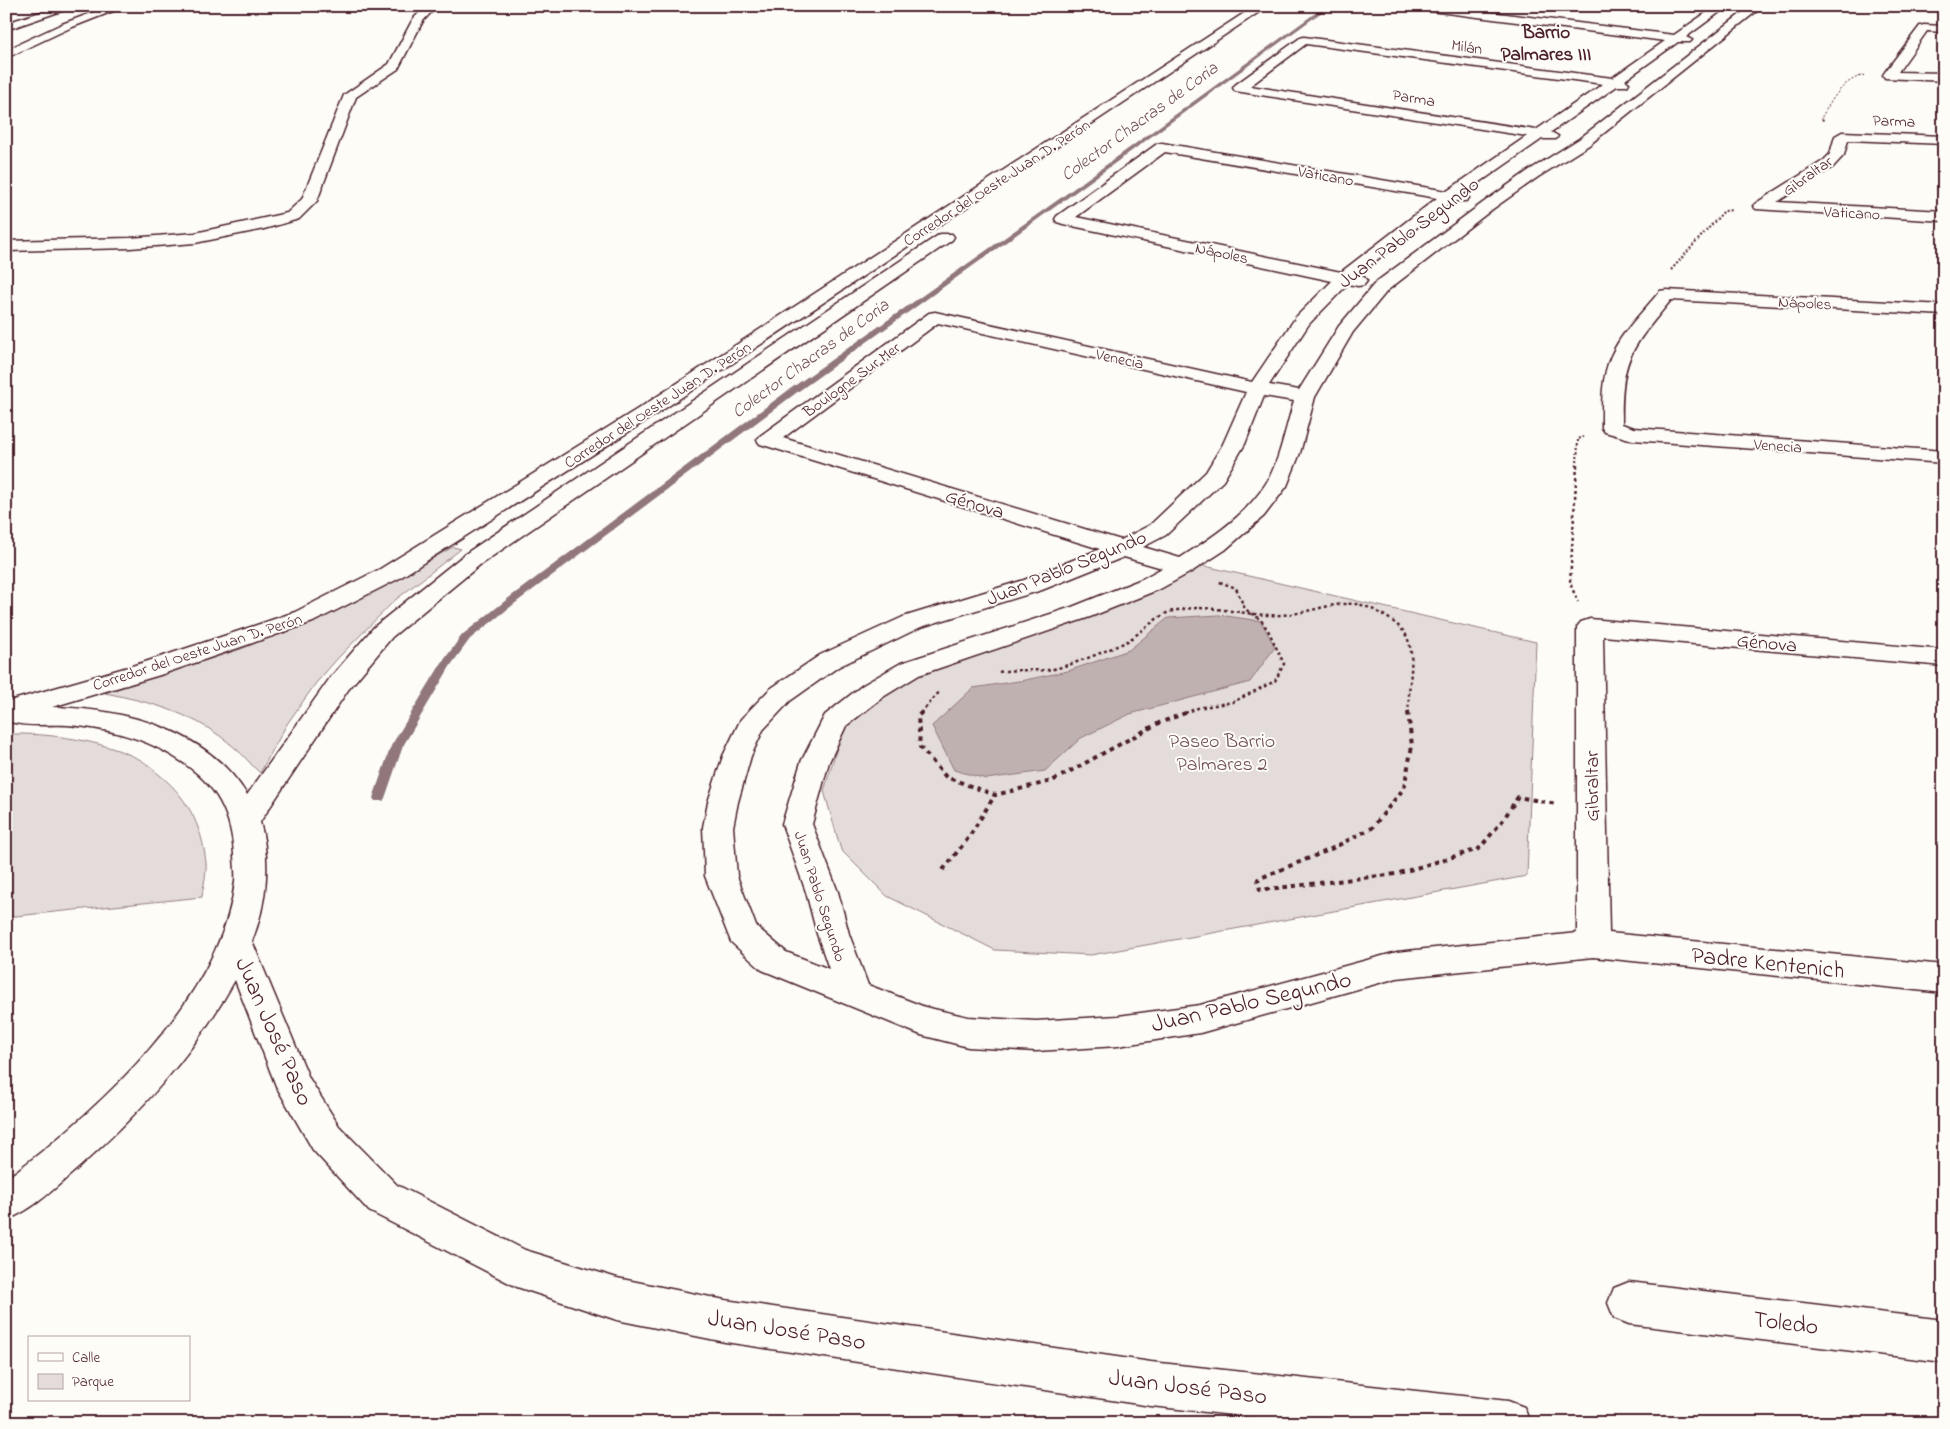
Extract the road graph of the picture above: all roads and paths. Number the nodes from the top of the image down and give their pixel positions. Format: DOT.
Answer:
graph roads {
  1 [pos="71,6"];
  2 [pos="100,6"];
  3 [pos="121,6"];
  4 [pos="432,6"];
  5 [pos="1263,6"];
  6 [pos="1415,6"];
  7 [pos="1723,6"];
  8 [pos="1758,6"];
  9 [pos="1278,12"];
  10 [pos="6,27"];
  11 [pos="1944,29"];
  12 [pos="1678,38"];
  13 [pos="6,43"];
  14 [pos="1709,43"];
  15 [pos="6,55"];
  16 [pos="1889,75"];
  17 [pos="1944,77"];
  18 [pos="1615,82"];
  19 [pos="1239,88"];
  20 [pos="1655,88"];
  21 [pos="1162,90"];
  22 [pos="1542,134"];
  23 [pos="1842,136"];
  24 [pos="1944,140"];
  25 [pos="1584,142"];
  26 [pos="1451,196"];
  27 [pos="1489,205"];
  28 [pos="1761,206"];
  29 [pos="1944,216"];
  30 [pos="1063,219"];
  31 [pos="959,228"];
  32 [pos="6,246"];
  33 [pos="1344,278"];
  34 [pos="1382,286"];
  35 [pos="1666,295"];
  36 [pos="1944,310"];
  37 [pos="935,318"];
  38 [pos="1257,389"];
  39 [pos="1305,397"];
  40 [pos="1612,428"];
  41 [pos="766,440"];
  42 [pos="1944,457"];
  43 [pos="1122,549"];
  44 [pos="1183,568"];
  45 [pos="1254,615"];
  46 [pos="1590,627"];
  47 [pos="1944,658"];
  48 [pos="995,672"];
  49 [pos="945,686"];
  50 [pos="6,711"];
  51 [pos="6,717"];
  52 [pos="995,795"];
  53 [pos="1591,811"];
  54 [pos="246,821"];
  55 [pos="943,870"];
  56 [pos="236,942"];
  57 [pos="1593,944"];
  58 [pos="1944,979"];
  59 [pos="854,993"];
  60 [pos="6,1202"];
  61 [pos="1629,1303"];
  62 [pos="1944,1341"];
  63 [pos="1508,1423"];
  1 -- 10 [label="main road"];
  2 -- 13 [label="main road"];
  3 -- 15 [label="main road"];
  4 -- 32 [label="main road"];
  5 -- 50 [label="main road, Corredor del Oeste Juan D. Perón"];
  6 -- 12 [label="main road"];
  7 -- 12 [label="main road, Juan Pablo Segundo"];
  8 -- 14 [label="main road, Juan Pablo Segundo"];
  9 -- 21 [label="main road"];
  11 -- 16 [label="main road"];
  12 -- 14 [label="main road"];
  12 -- 18 [label="main road, Juan Pablo Segundo"];
  14 -- 20 [label="main road, Juan Pablo Segundo"];
  16 -- 17 [label="main road"];
  16 -- 23 [label="path"];
  18 -- 19 [label="main road, Milán"];
  18 -- 20 [label="main road, Milán"];
  18 -- 22 [label="main road, Juan Pablo Segundo"];
  19 -- 22 [label="main road, Parma"];
  20 -- 25 [label="main road, Juan Pablo Segundo"];
  22 -- 25 [label="main road, Parma"];
  22 -- 26 [label="main road, Juan Pablo Segundo"];
  23 -- 24 [label="main road, Parma"];
  23 -- 28 [label="main road, Gibraltar"];
  25 -- 27 [label="main road, Juan Pablo Segundo"];
  26 -- 27 [label="main road, Vaticano"];
  26 -- 30 [label="main road, Vaticano"];
  26 -- 33 [label="main road, Juan Pablo Segundo"];
  27 -- 34 [label="main road, Juan Pablo Segundo"];
  28 -- 29 [label="main road, Vaticano"];
  28 -- 35 [label="path"];
  30 -- 33 [label="main road, Nápoles"];
  31 -- 54 [label="main road, Corredor del Oeste Juan D. Perón"];
  33 -- 34 [label="main road, Nápoles"];
  33 -- 38 [label="main road, Juan Pablo Segundo"];
  34 -- 39 [label="main road, Juan Pablo Segundo"];
  35 -- 36 [label="main road, Nápoles"];
  35 -- 40 [label="main road"];
  37 -- 38 [label="main road, Venecia"];
  37 -- 41 [label="main road, Boulogne Sur Mer"];
  38 -- 39 [label="main road, Venecia"];
  38 -- 43 [label="main road, Juan Pablo Segundo"];
  39 -- 44 [label="main road, Juan Pablo Segundo"];
  40 -- 42 [label="main road, Venecia"];
  40 -- 46 [label="path"];
  41 -- 43 [label="main road, Génova"];
  43 -- 44 [label="main road, Génova"];
  43 -- 59 [label="main road, Juan Pablo Segundo"];
  44 -- 45 [label="path"];
  44 -- 59 [label="main road, Juan Pablo Segundo"];
  45 -- 48 [label="path"];
  45 -- 52 [label="path"];
  45 -- 53 [label="path"];
  46 -- 47 [label="main road, Génova"];
  46 -- 53 [label="main road, Gibraltar"];
  49 -- 52 [label="path"];
  51 -- 54 [label="main road"];
  52 -- 55 [label="path"];
  53 -- 57 [label="main road, Gibraltar"];
  54 -- 56 [label="main road"];
  56 -- 60 [label="main road"];
  56 -- 63 [label="main road, Juan José Paso"];
  57 -- 58 [label="main road, Padre Kentenich"];
  57 -- 59 [label="main road, Juan Pablo Segundo"];
  61 -- 62 [label="main road, Toledo"];
}
